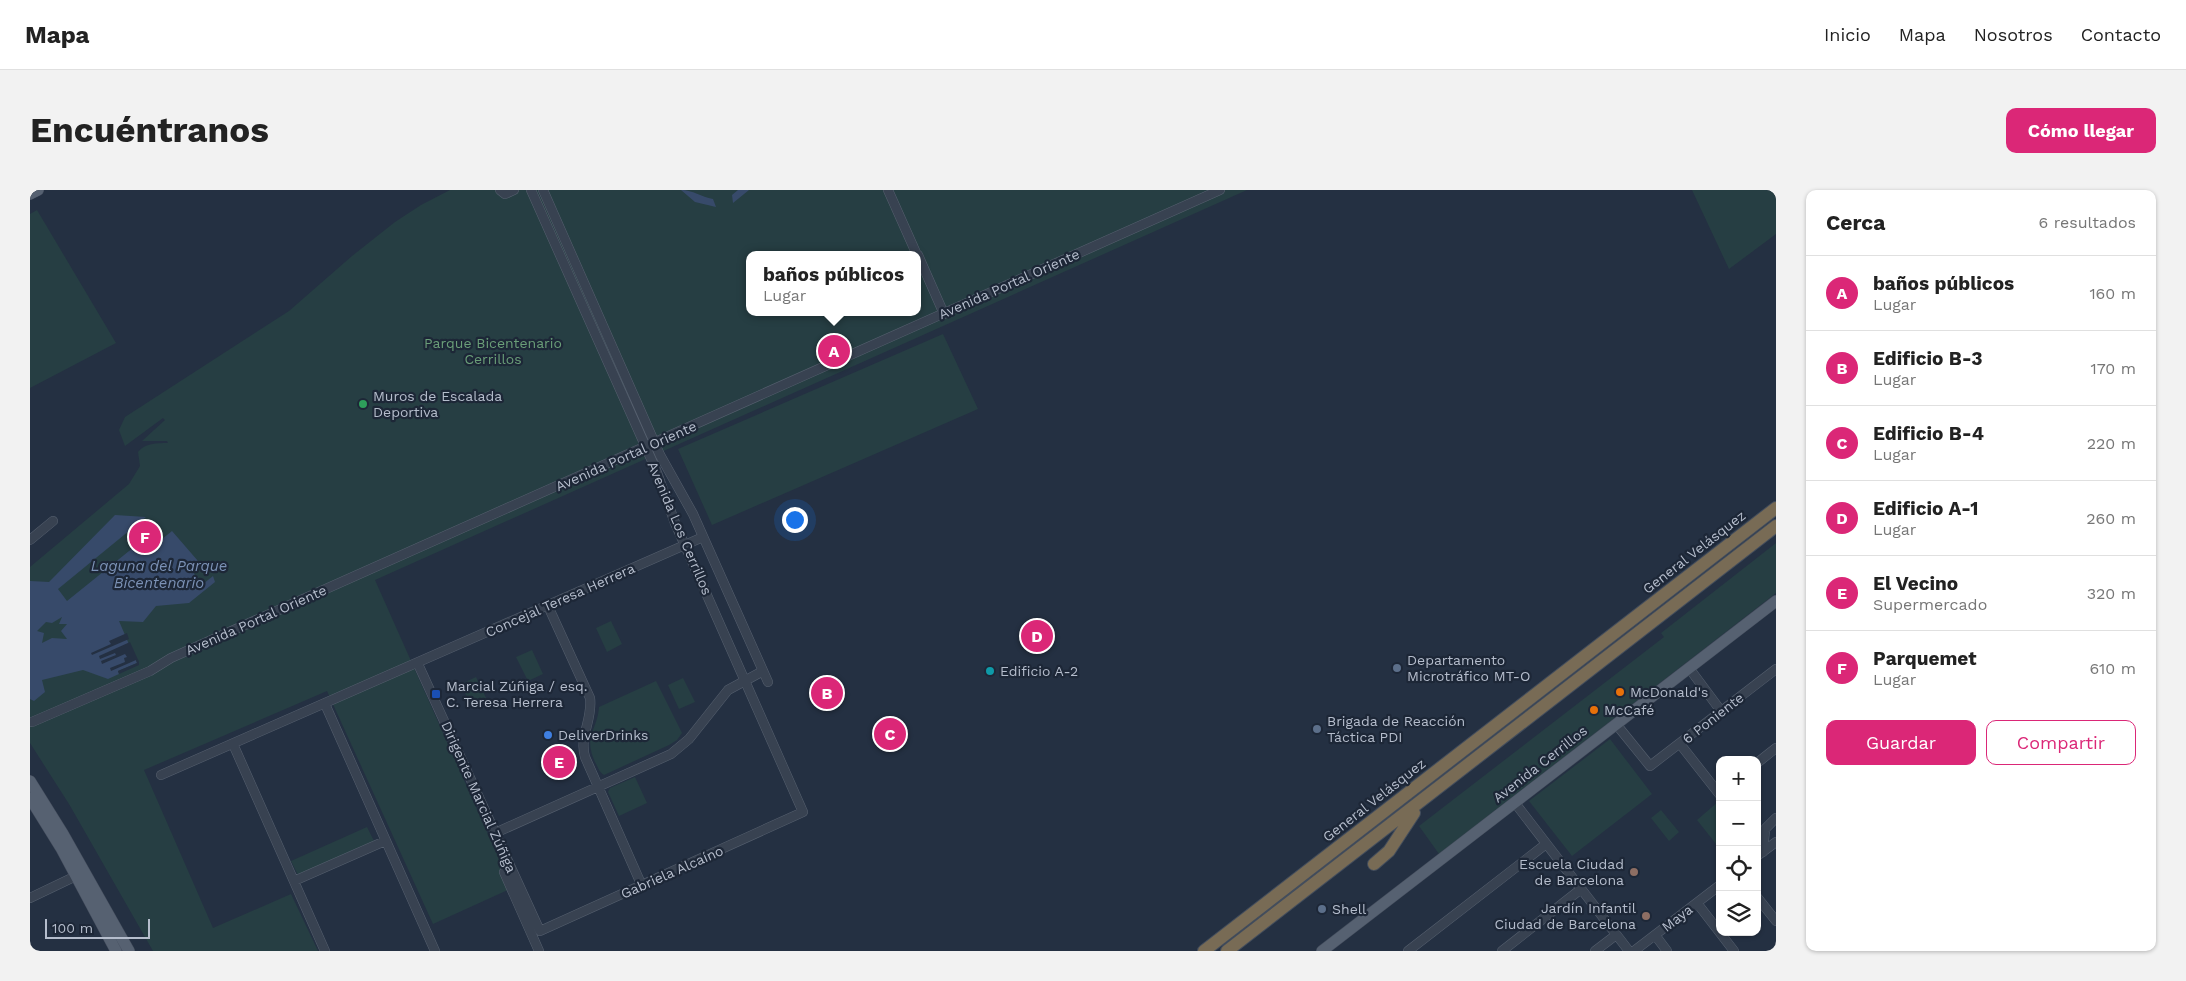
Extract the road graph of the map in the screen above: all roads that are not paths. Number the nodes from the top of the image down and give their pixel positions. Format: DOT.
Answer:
graph roads {
  1 [pos="38,190"];
  2 [pos="531,190"];
  3 [pos="543,190"];
  4 [pos="888,190"];
  5 [pos="1220,190"];
  6 [pos="30,194"];
  7 [pos="916,251"];
  8 [pos="921,262"];
  9 [pos="944,314"];
  10 [pos="650,445"];
  11 [pos="1776,508"];
  12 [pos="53,522"];
  13 [pos="1776,526"];
  14 [pos="703,537"];
  15 [pos="30,540"];
  16 [pos="685,544"];
  17 [pos="1776,601"];
  18 [pos="548,606"];
  19 [pos="418,664"];
  20 [pos="1689,668"];
  21 [pos="1776,669"];
  22 [pos="763,671"];
  23 [pos="745,680"];
  24 [pos="768,682"];
  25 [pos="325,704"];
  26 [pos="1722,711"];
  27 [pos="32,722"];
  28 [pos="1616,724"];
  29 [pos="233,744"];
  30 [pos="1680,744"];
  31 [pos="1776,748"];
  32 [pos="1761,760"];
  33 [pos="161,775"];
  34 [pos="30,781"];
  35 [pos="598,786"];
  36 [pos="1716,790"];
  37 [pos="30,798"];
  38 [pos="1426,798"];
  39 [pos="1515,803"];
  40 [pos="803,812"];
  41 [pos="1776,818"];
  42 [pos="495,833"];
  43 [pos="385,840"];
  44 [pos="1776,842"];
  45 [pos="1546,844"];
  46 [pos="1761,849"];
  47 [pos="1761,853"];
  48 [pos="1374,864"];
  49 [pos="504,872"];
  50 [pos="76,876"];
  51 [pos="294,881"];
  52 [pos="642,886"];
  53 [pos="1716,888"];
  54 [pos="1581,889"];
  55 [pos="30,898"];
  56 [pos="1761,902"];
  57 [pos="1697,903"];
  58 [pos="1776,921"];
  59 [pos="540,931"];
  60 [pos="1616,935"];
  61 [pos="1655,935"];
  62 [pos="116,951"];
  63 [pos="130,951"];
  64 [pos="325,951"];
  65 [pos="434,951"];
  66 [pos="539,951"];
  67 [pos="1204,951"];
  68 [pos="1227,951"];
  69 [pos="1322,951"];
  70 [pos="1408,951"];
  71 [pos="1502,951"];
  72 [pos="1595,951"];
  73 [pos="1629,951"];
  74 [pos="1634,951"];
  75 [pos="1667,951"];
  76 [pos="1734,951"];
  1 -- 6 [label="main road"];
  2 -- 10 [label="street, Avenida Los Cerrillos"];
  3 -- 10 [label="street, Avenida Los Cerrillos"];
  4 -- 7 [label="street"];
  5 -- 9 [label="street, Avenida Portal Oriente"];
  8 -- 9 [label="street"];
  9 -- 10 [label="street, Avenida Portal Oriente"];
  10 -- 14 [label="street, Avenida Los Cerrillos"];
  10 -- 16 [label="street, Avenida Los Cerrillos"];
  10 -- 27 [label="street, Avenida Portal Oriente"];
  11 -- 67 [label="highway, General Velásquez"];
  12 -- 15 [label="street"];
  13 -- 38 [label="highway"];
  14 -- 16 [label="street, Concejal Teresa Herrera"];
  14 -- 22 [label="street, Avenida Los Cerrillos"];
  16 -- 18 [label="street, Concejal Teresa Herrera"];
  16 -- 23 [label="street, Avenida Los Cerrillos"];
  17 -- 20 [label="main road, Avenida Cerrillos"];
  18 -- 19 [label="street, Concejal Teresa Herrera"];
  18 -- 35 [label="street"];
  19 -- 25 [label="street, Concejal Teresa Herrera"];
  19 -- 42 [label="street, Dirigente Marcial Zúñiga"];
  20 -- 26 [label="street"];
  20 -- 28 [label="main road, Avenida Cerrillos"];
  21 -- 26 [label="street, 6 Poniente"];
  22 -- 23 [label="street"];
  22 -- 24 [label="street, Avenida Los Cerrillos"];
  23 -- 35 [label="street"];
  23 -- 40 [label="street, Avenida Los Cerrillos"];
  25 -- 29 [label="street, Concejal Teresa Herrera"];
  25 -- 43 [label="street"];
  26 -- 30 [label="street, 6 Poniente"];
  28 -- 30 [label="street, 6 Poniente"];
  28 -- 39 [label="main road, Avenida Cerrillos"];
  29 -- 33 [label="street, Concejal Teresa Herrera"];
  29 -- 51 [label="street"];
  30 -- 36 [label="street"];
  31 -- 32 [label="street"];
  34 -- 63 [label="main road"];
  35 -- 42 [label="street"];
  35 -- 52 [label="street"];
  37 -- 50 [label="main road"];
  38 -- 48 [label="highway"];
  38 -- 68 [label="highway"];
  39 -- 45 [label="street"];
  39 -- 69 [label="main road, Avenida Cerrillos"];
  40 -- 52 [label="street, Gabriela Alcaíno"];
  41 -- 46 [label="street"];
  42 -- 59 [label="street, Dirigente Marcial Zúñiga"];
  43 -- 51 [label="street"];
  43 -- 65 [label="street"];
  44 -- 47 [label="street"];
  45 -- 54 [label="street"];
  45 -- 70 [label="street"];
  49 -- 66 [label="street"];
  50 -- 55 [label="street"];
  50 -- 62 [label="main road"];
  51 -- 64 [label="street"];
  52 -- 59 [label="street, Gabriela Alcaíno"];
  53 -- 57 [label="street, Maya"];
  54 -- 60 [label="street"];
  54 -- 71 [label="street"];
  56 -- 58 [label="street"];
  57 -- 61 [label="street, Maya"];
  57 -- 76 [label="street"];
  60 -- 72 [label="street"];
  60 -- 73 [label="street"];
  61 -- 74 [label="street, Maya"];
  61 -- 75 [label="street"];
}
